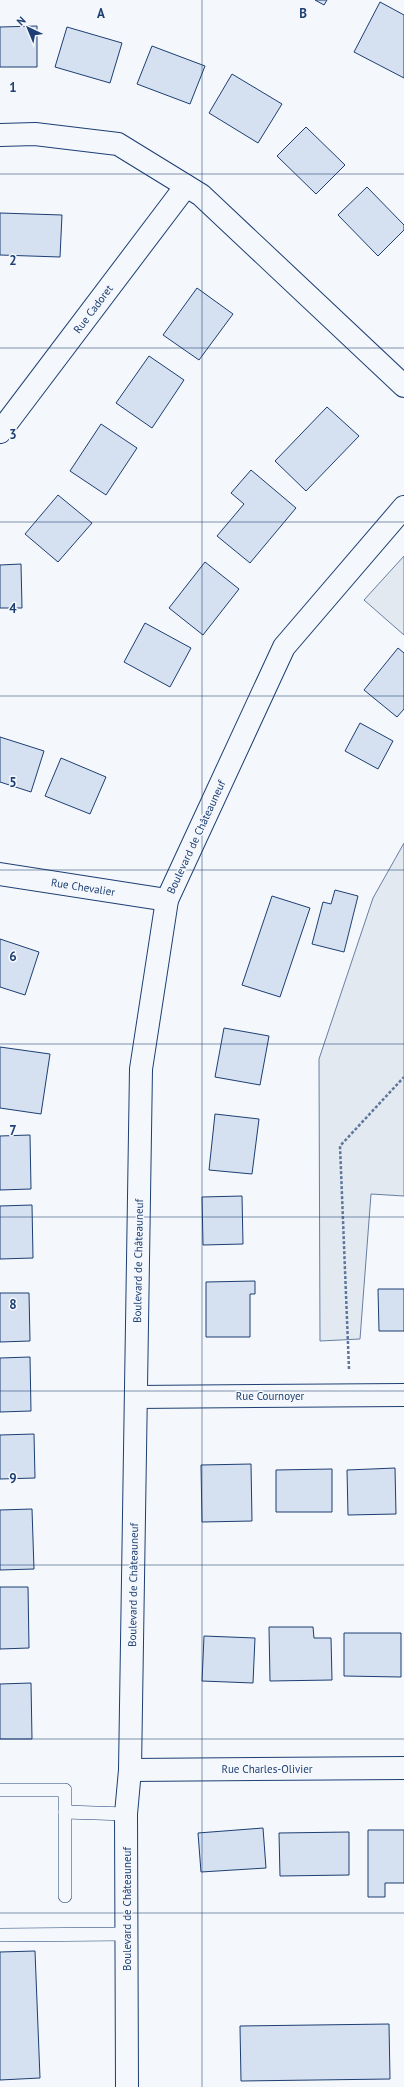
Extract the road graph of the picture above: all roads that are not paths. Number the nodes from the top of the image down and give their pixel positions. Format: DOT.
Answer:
graph roads {
  1 [pos="0,135"];
  2 [pos="186,186"];
  3 [pos="404,386"];
  4 [pos="0,432"];
  5 [pos="404,507"];
  6 [pos="0,874"];
  7 [pos="166,900"];
  8 [pos="404,1395"];
  9 [pos="136,1397"];
  10 [pos="404,1768"];
  11 [pos="130,1770"];
  12 [pos="0,1790"];
  13 [pos="65,1812"];
  14 [pos="126,1814"];
  15 [pos="65,1896"];
  16 [pos="127,1934"];
  17 [pos="0,1935"];
  18 [pos="127,2087"];
  1 -- 2 [label="street"];
  2 -- 3 [label="street"];
  2 -- 4 [label="street, Rue Cadoret"];
  5 -- 7 [label="street, Boulevard de Châteauneuf"];
  6 -- 7 [label="street, Rue Chevalier"];
  7 -- 9 [label="street, Boulevard de Châteauneuf"];
  8 -- 9 [label="street, Rue Cournoyer"];
  9 -- 11 [label="street, Boulevard de Châteauneuf"];
  10 -- 11 [label="street, Rue Charles-Olivier"];
  11 -- 14 [label="street, Boulevard de Châteauneuf"];
  12 -- 13 [label="lane"];
  13 -- 14 [label="lane"];
  13 -- 15 [label="lane"];
  14 -- 16 [label="street, Boulevard de Châteauneuf"];
  16 -- 17 [label="lane"];
  16 -- 18 [label="street, Boulevard de Châteauneuf"];
}
